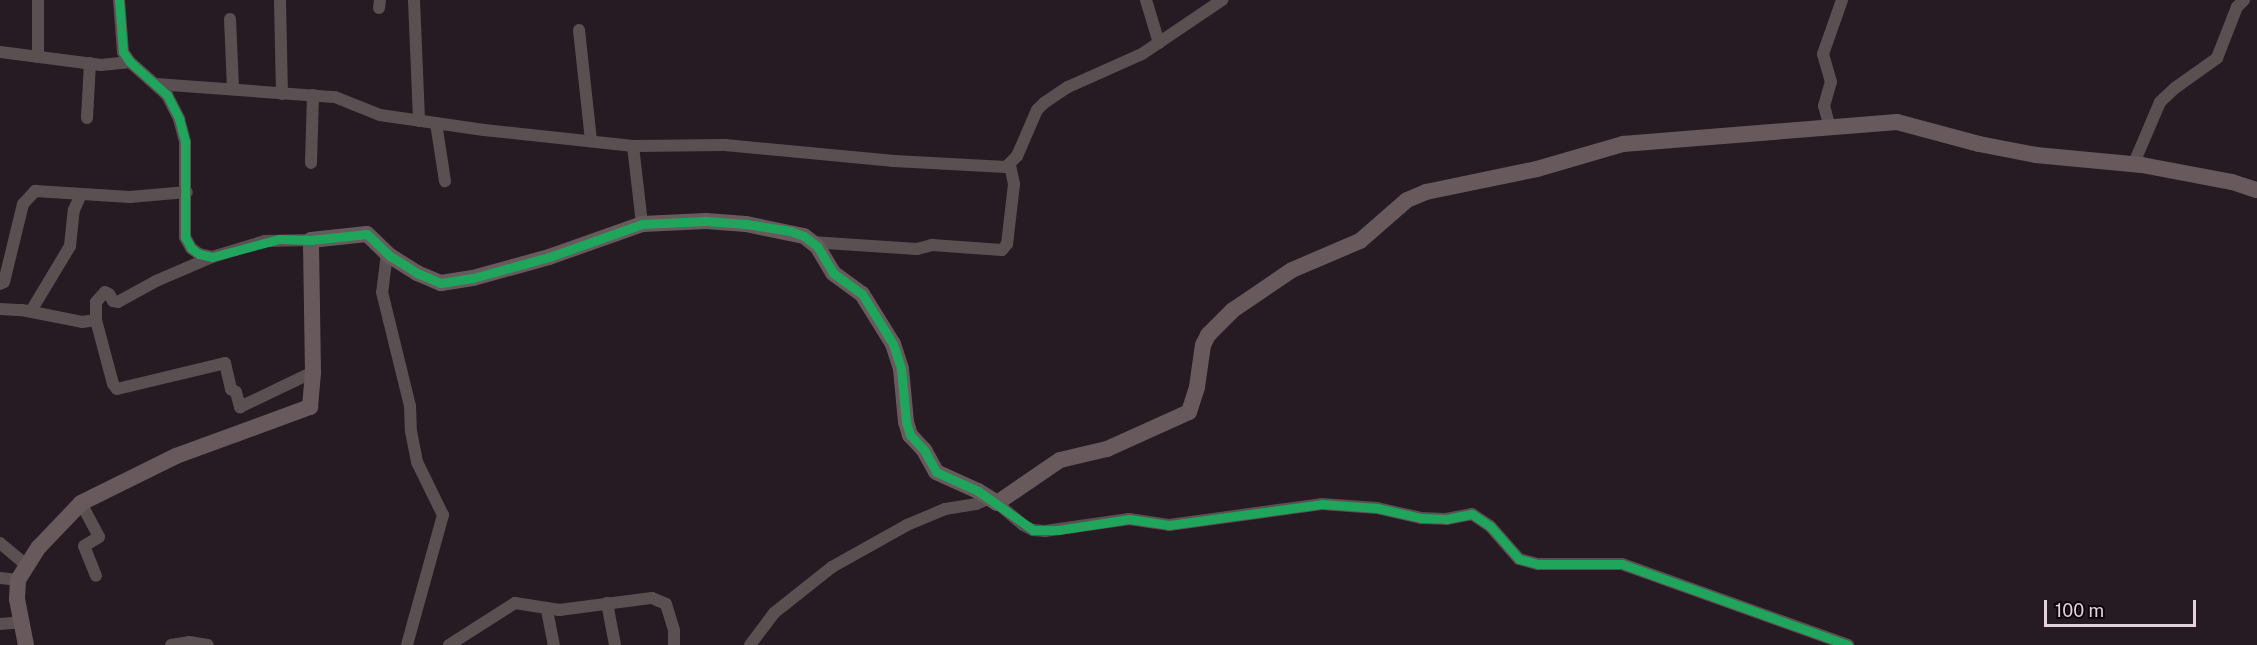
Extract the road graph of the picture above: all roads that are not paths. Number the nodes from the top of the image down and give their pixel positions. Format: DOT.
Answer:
graph roads {
  1 [pos="38,0"];
  2 [pos="119,0"];
  3 [pos="280,0"];
  4 [pos="414,0"];
  5 [pos="1146,0"];
  6 [pos="1222,0"];
  7 [pos="1842,0"];
  8 [pos="2244,0"];
  9 [pos="230,19"];
  10 [pos="579,30"];
  11 [pos="1159,43"];
  12 [pos="0,52"];
  13 [pos="38,57"];
  14 [pos="130,62"];
  15 [pos="90,63"];
  16 [pos="156,84"];
  17 [pos="233,89"];
  18 [pos="282,94"];
  19 [pos="313,95"];
  20 [pos="87,118"];
  21 [pos="419,121"];
  22 [pos="436,123"];
  23 [pos="1830,128"];
  24 [pos="591,141"];
  25 [pos="633,146"];
  26 [pos="311,163"];
  27 [pos="2134,163"];
  28 [pos="1010,165"];
  29 [pos="445,181"];
  30 [pos="2257,190"];
  31 [pos="186,192"];
  32 [pos="81,194"];
  33 [pos="642,224"];
  34 [pos="311,240"];
  35 [pos="811,242"];
  36 [pos="387,253"];
  37 [pos="212,257"];
  38 [pos="0,284"];
  39 [pos="0,309"];
  40 [pos="31,311"];
  41 [pos="96,320"];
  42 [pos="313,372"];
  43 [pos="993,501"];
  44 [pos="81,503"];
  45 [pos="0,543"];
  46 [pos="22,572"];
  47 [pos="96,576"];
  48 [pos="0,578"];
  49 [pos="607,603"];
  50 [pos="547,610"];
  51 [pos="21,622"];
  52 [pos="0,624"];
  53 [pos="26,645"];
  54 [pos="171,645"];
  55 [pos="208,645"];
  56 [pos="407,645"];
  57 [pos="449,645"];
  58 [pos="554,645"];
  59 [pos="615,645"];
  60 [pos="674,645"];
  61 [pos="750,645"];
  62 [pos="1848,645"];
  1 -- 13 [label="street"];
  2 -- 14 [label="street"];
  3 -- 18 [label="street"];
  4 -- 21 [label="street"];
  5 -- 11 [label="street"];
  6 -- 11 [label="street"];
  7 -- 23 [label="street"];
  8 -- 27 [label="street"];
  9 -- 17 [label="street"];
  10 -- 24 [label="street"];
  11 -- 28 [label="street"];
  12 -- 13 [label="street"];
  13 -- 15 [label="street"];
  14 -- 15 [label="street"];
  14 -- 16 [label="street"];
  15 -- 20 [label="street"];
  16 -- 17 [label="street"];
  16 -- 31 [label="street"];
  17 -- 18 [label="street"];
  18 -- 19 [label="street"];
  19 -- 21 [label="street"];
  19 -- 26 [label="street"];
  21 -- 22 [label="street"];
  22 -- 24 [label="street"];
  22 -- 29 [label="street"];
  23 -- 27 [label="street"];
  23 -- 43 [label="street"];
  24 -- 25 [label="street"];
  25 -- 28 [label="street"];
  25 -- 33 [label="street"];
  27 -- 30 [label="street"];
  28 -- 35 [label="street"];
  31 -- 32 [label="street"];
  31 -- 37 [label="street"];
  32 -- 38 [label="street"];
  32 -- 40 [label="street"];
  33 -- 35 [label="street"];
  33 -- 36 [label="street"];
  34 -- 36 [label="street"];
  34 -- 37 [label="street"];
  34 -- 42 [label="street"];
  35 -- 43 [label="street"];
  36 -- 56 [label="street"];
  37 -- 41 [label="street"];
  39 -- 40 [label="street"];
  40 -- 41 [label="street"];
  41 -- 42 [label="street"];
  42 -- 44 [label="street"];
  43 -- 61 [label="street"];
  43 -- 62 [label="street"];
  44 -- 46 [label="street"];
  44 -- 47 [label="street"];
  45 -- 46 [label="street"];
  46 -- 48 [label="street"];
  46 -- 51 [label="street"];
  49 -- 50 [label="street"];
  49 -- 59 [label="street"];
  49 -- 60 [label="street"];
  50 -- 57 [label="street"];
  50 -- 58 [label="street"];
  51 -- 52 [label="street"];
  51 -- 53 [label="street"];
  54 -- 55 [label="street"];
}
